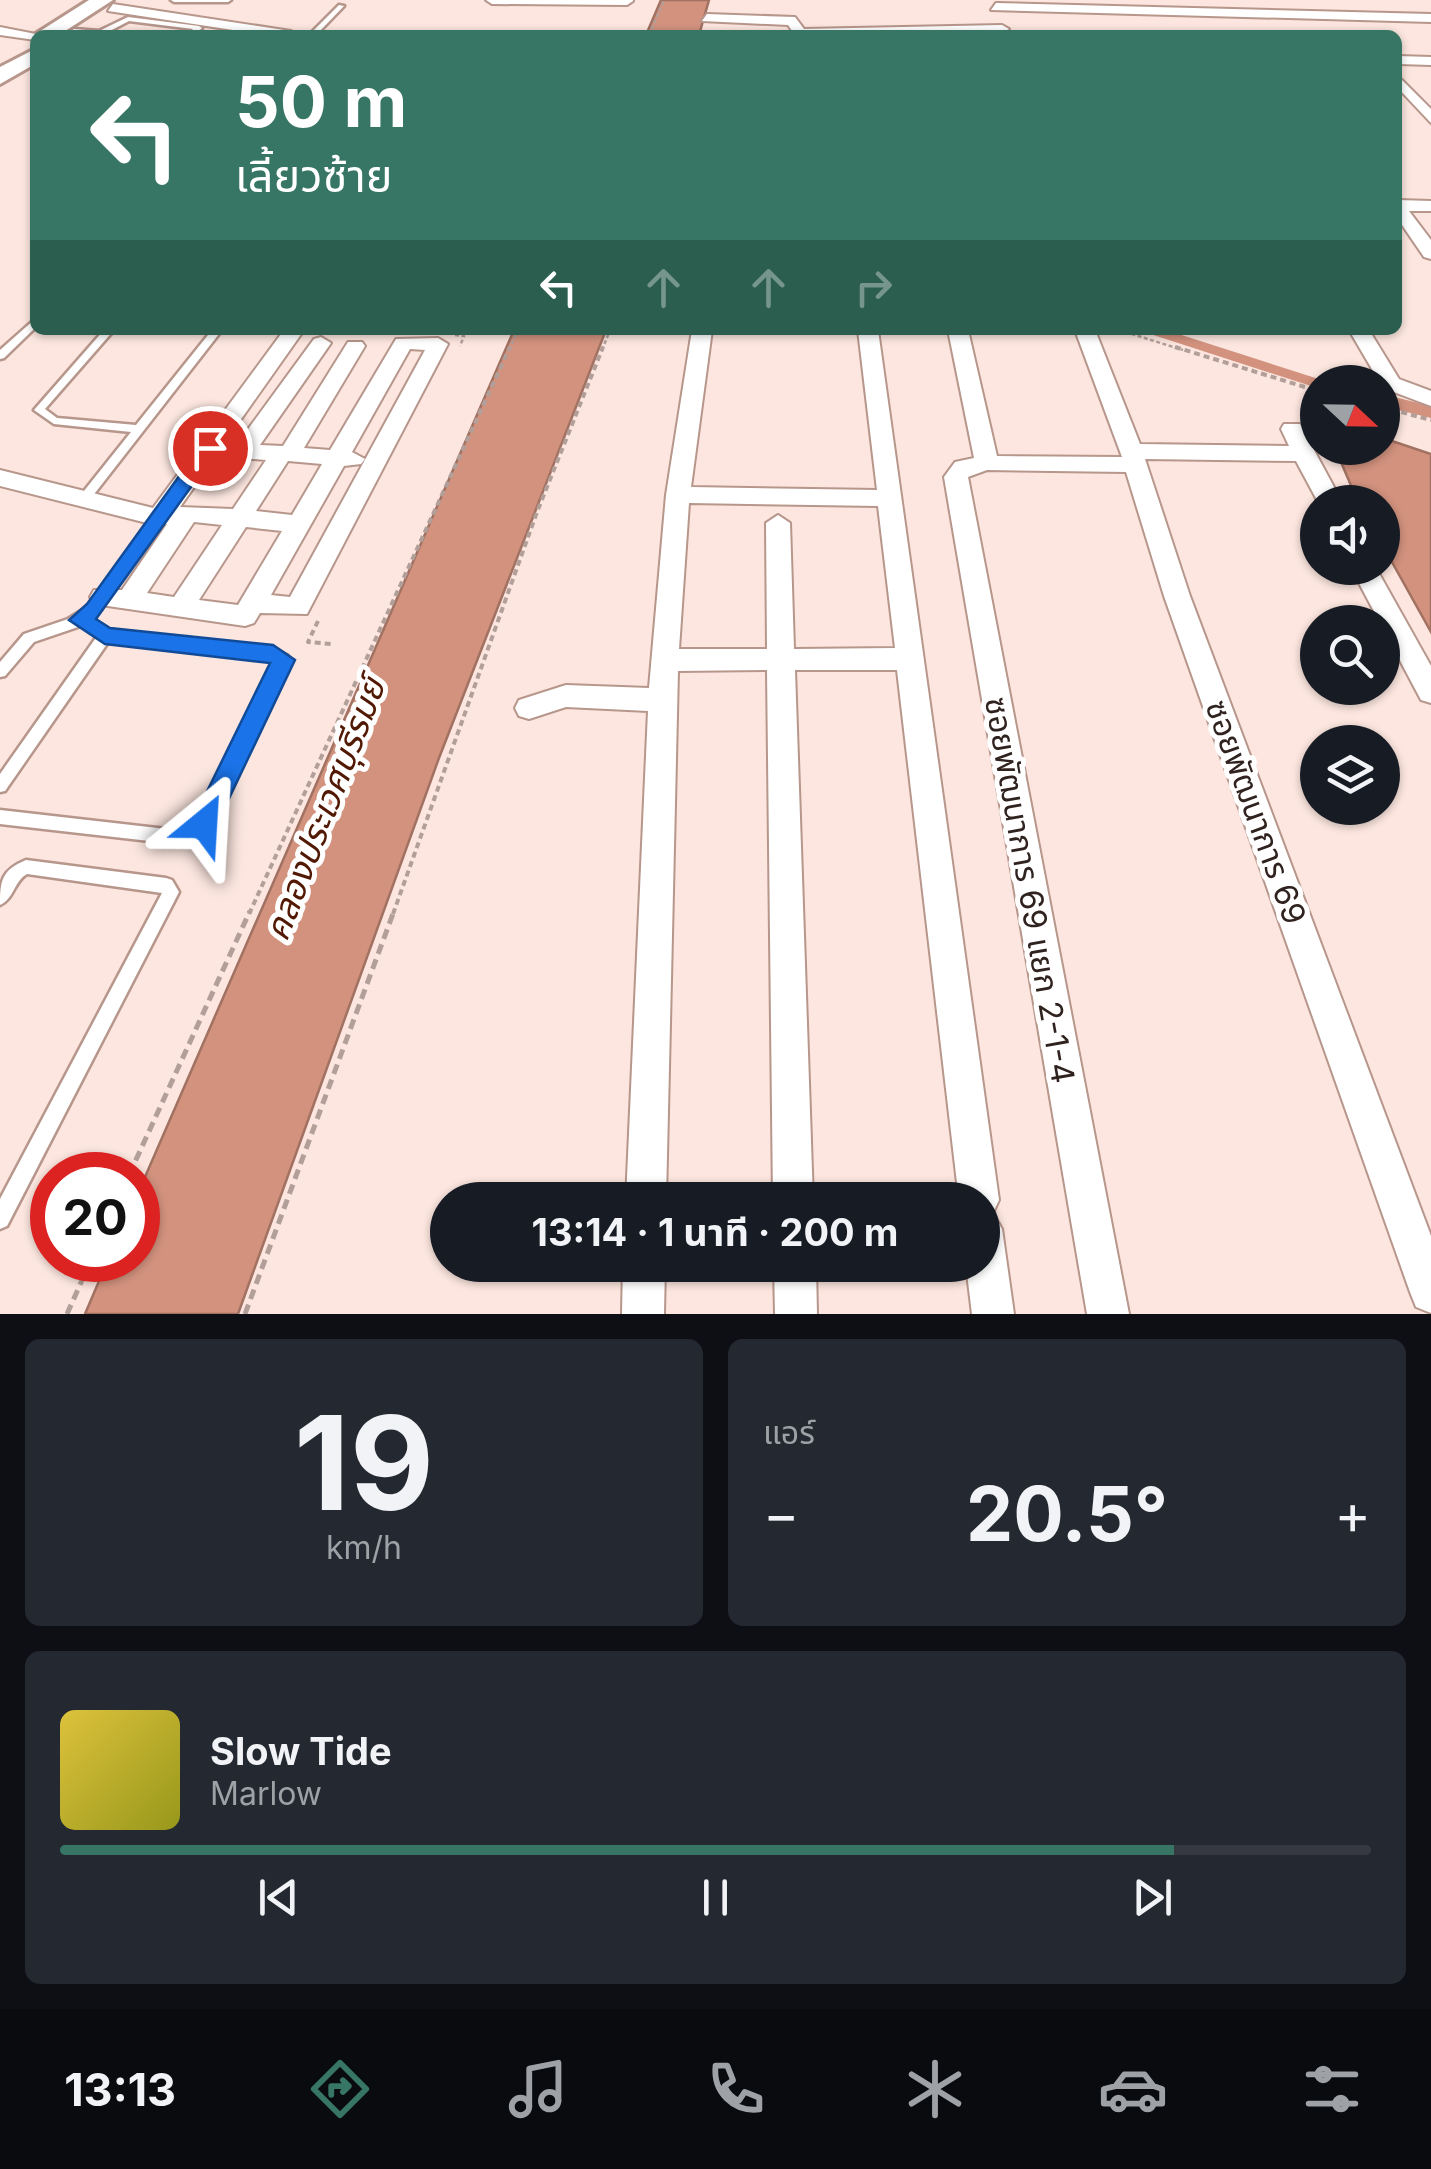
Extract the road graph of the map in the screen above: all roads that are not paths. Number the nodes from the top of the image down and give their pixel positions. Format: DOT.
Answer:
graph roads {
  1 [pos="174,0"];
  2 [pos="228,0"];
  3 [pos="492,0"];
  4 [pos="627,0"];
  5 [pos="1416,0"];
  6 [pos="995,4"];
  7 [pos="109,5"];
  8 [pos="340,6"];
  9 [pos="1352,15"];
  10 [pos="1431,16"];
  11 [pos="706,18"];
  12 [pos="55,30"];
  13 [pos="75,30"];
  14 [pos="101,30"];
  15 [pos="196,30"];
  16 [pos="231,30"];
  17 [pos="317,30"];
  18 [pos="796,30"];
  19 [pos="838,30"];
  20 [pos="982,30"];
  21 [pos="1002,30"];
  22 [pos="1366,30"];
  23 [pos="0,31"];
  24 [pos="30,37"];
  25 [pos="30,41"];
  26 [pos="30,58"];
  27 [pos="1402,60"];
  28 [pos="0,61"];
  29 [pos="1431,61"];
  30 [pos="0,77"];
  31 [pos="1402,85"];
  32 [pos="1431,118"];
  33 [pos="1402,206"];
  34 [pos="1431,206"];
  35 [pos="1402,212"];
  36 [pos="1431,252"];
  37 [pos="30,327"];
  38 [pos="104,335"];
  39 [pos="213,335"];
  40 [pos="290,335"];
  41 [pos="701,335"];
  42 [pos="869,335"];
  43 [pos="959,335"];
  44 [pos="1362,335"];
  45 [pos="1088,339"];
  46 [pos="320,344"];
  47 [pos="355,346"];
  48 [pos="399,350"];
  49 [pos="0,356"];
  50 [pos="1431,399"];
  51 [pos="139,429"];
  52 [pos="1292,429"];
  53 [pos="1300,446"];
  54 [pos="210,448"];
  55 [pos="244,450"];
  56 [pos="286,454"];
  57 [pos="1300,454"];
  58 [pos="338,458"];
  59 [pos="1134,458"];
  60 [pos="385,461"];
  61 [pos="975,465"];
  62 [pos="0,478"];
  63 [pos="678,495"];
  64 [pos="889,498"];
  65 [pos="84,500"];
  66 [pos="159,518"];
  67 [pos="240,518"];
  68 [pos="778,523"];
  69 [pos="300,524"];
  70 [pos="1373,585"];
  71 [pos="103,597"];
  72 [pos="130,600"];
  73 [pos="252,603"];
  74 [pos="181,607"];
  75 [pos="80,620"];
  76 [pos="105,636"];
  77 [pos="782,659"];
  78 [pos="910,659"];
  79 [pos="664,660"];
  80 [pos="0,672"];
  81 [pos="1431,692"];
  82 [pos="662,700"];
  83 [pos="528,708"];
  84 [pos="0,786"];
  85 [pos="0,817"];
  86 [pos="0,896"];
  87 [pos="647,1182"];
  88 [pos="793,1182"];
  89 [pos="977,1182"];
  90 [pos="0,1219"];
  91 [pos="644,1282"];
  92 [pos="795,1282"];
  93 [pos="989,1282"];
  94 [pos="1431,1292"];
  95 [pos="643,1314"];
  96 [pos="796,1314"];
  97 [pos="993,1314"];
  98 [pos="1108,1314"];
  1 -- 2 [label="lane"];
  3 -- 4 [label="street"];
  5 -- 10 [label="street"];
  6 -- 9 [label="street"];
  6 -- 21 [label="street"];
  7 -- 12 [label="main road"];
  7 -- 13 [label="main road"];
  7 -- 14 [label="lane"];
  7 -- 15 [label="lane"];
  7 -- 16 [label="street"];
  8 -- 17 [label="lane"];
  9 -- 10 [label="street"];
  9 -- 22 [label="street"];
  11 -- 18 [label="street"];
  19 -- 20 [label="street"];
  23 -- 24 [label="street"];
  25 -- 28 [label="main road"];
  26 -- 30 [label="main road"];
  27 -- 29 [label="street"];
  31 -- 32 [label="street"];
  33 -- 34 [label="street"];
  35 -- 36 [label="street"];
  37 -- 49 [label="lane"];
  38 -- 51 [label="lane"];
  39 -- 51 [label="lane"];
  40 -- 46 [label="street"];
  40 -- 54 [label="street"];
  41 -- 63 [label="street"];
  42 -- 64 [label="street"];
  43 -- 61 [label="street, ซอยพัฒนาการ 69 แยก 2-1-4"];
  44 -- 50 [label="street"];
  45 -- 59 [label="street, ซอยพัฒนาการ 69"];
  46 -- 47 [label="street"];
  46 -- 55 [label="street"];
  47 -- 48 [label="street"];
  47 -- 56 [label="street"];
  48 -- 58 [label="street"];
  48 -- 60 [label="street"];
  51 -- 65 [label="lane"];
  52 -- 53 [label="street"];
  54 -- 55 [label="street"];
  54 -- 66 [label="street"];
  55 -- 56 [label="street"];
  56 -- 58 [label="street"];
  56 -- 67 [label="street"];
  57 -- 59 [label="street"];
  58 -- 60 [label="street"];
  58 -- 69 [label="street"];
  59 -- 61 [label="street"];
  59 -- 94 [label="street, ซอยพัฒนาการ 69"];
  60 -- 73 [label="street"];
  61 -- 98 [label="street, ซอยพัฒนาการ 69 แยก 2-1-4"];
  62 -- 65 [label="street"];
  63 -- 64 [label="street"];
  63 -- 79 [label="street"];
  64 -- 78 [label="street"];
  65 -- 66 [label="street"];
  66 -- 71 [label="lane"];
  67 -- 69 [label="street"];
  67 -- 72 [label="street"];
  67 -- 74 [label="street"];
  68 -- 77 [label="street"];
  69 -- 73 [label="street"];
  70 -- 81 [label="street"];
  71 -- 72 [label="street"];
  71 -- 75 [label="lane"];
  72 -- 74 [label="street"];
  73 -- 74 [label="street"];
  75 -- 76 [label="lane"];
  75 -- 80 [label="lane"];
  76 -- 84 [label="lane"];
  76 -- 85 [label="lane"];
  77 -- 78 [label="street"];
  77 -- 79 [label="street"];
  77 -- 88 [label="street"];
  78 -- 89 [label="street"];
  79 -- 82 [label="street"];
  82 -- 83 [label="street"];
  82 -- 87 [label="street"];
  86 -- 90 [label="lane"];
  91 -- 95 [label="street"];
  92 -- 96 [label="street"];
  93 -- 97 [label="street"];
}
